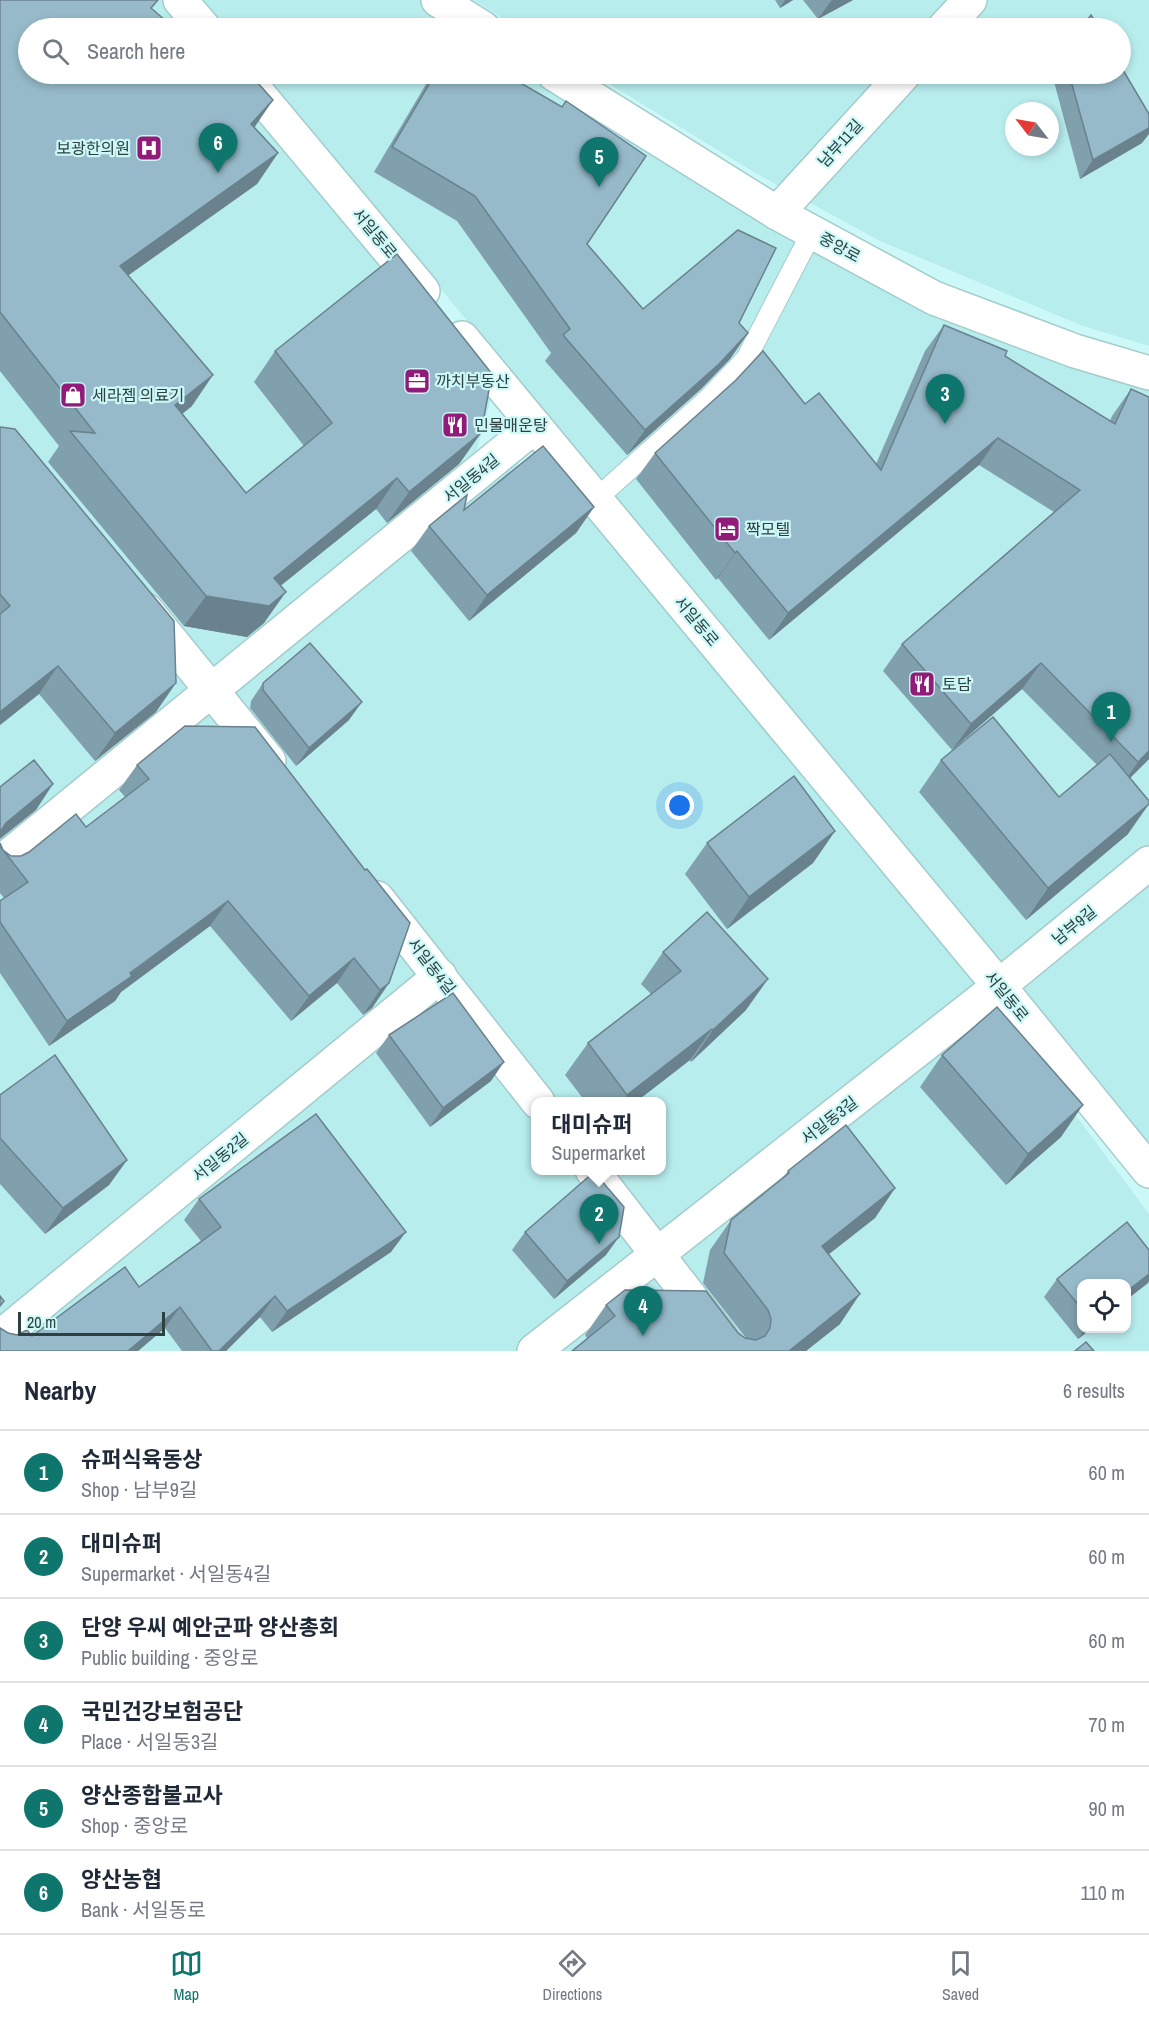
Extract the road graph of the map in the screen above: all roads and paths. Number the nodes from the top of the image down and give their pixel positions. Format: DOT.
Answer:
graph roads {
  1 [pos="180,0"];
  2 [pos="438,0"];
  3 [pos="970,0"];
  4 [pos="195,18"];
  5 [pos="467,18"];
  6 [pos="953,18"];
  7 [pos="250,84"];
  8 [pos="570,84"];
  9 [pos="895,84"];
  10 [pos="777,213"];
  11 [pos="812,232"];
  12 [pos="1149,373"];
  13 [pos="535,426"];
  14 [pos="596,499"];
  15 [pos="129,590"];
  16 [pos="212,690"];
  17 [pos="286,783"];
  18 [pos="0,863"];
  19 [pos="1149,863"];
  20 [pos="359,875"];
  21 [pos="440,976"];
  22 [pos="999,986"];
  23 [pos="535,1097"];
  24 [pos="1149,1172"];
  25 [pos="596,1175"];
  26 [pos="658,1254"];
  27 [pos="0,1337"];
  28 [pos="534,1351"];
  29 [pos="732,1351"];
  1 -- 4 [label="street"];
  2 -- 5 [label="street"];
  3 -- 6 [label="street"];
  7 -- 13 [label="street, 서일동로"];
  8 -- 10 [label="street, 중앙로"];
  9 -- 10 [label="street, 남부11길"];
  10 -- 11 [label="street, 중앙로"];
  11 -- 12 [label="street, 중앙로"];
  11 -- 14 [label="lane"];
  13 -- 14 [label="street, 서일동로"];
  13 -- 16 [label="street, 서일동4길"];
  14 -- 22 [label="street, 서일동로"];
  15 -- 16 [label="street"];
  16 -- 17 [label="street"];
  16 -- 18 [label="street, 서일동4길"];
  19 -- 22 [label="street, 남부9길"];
  20 -- 21 [label="street, 서일동4길"];
  21 -- 23 [label="street, 서일동4길"];
  21 -- 27 [label="street, 서일동2길"];
  22 -- 24 [label="street, 서일동로"];
  22 -- 26 [label="street, 서일동3길"];
  25 -- 26 [label="street"];
  26 -- 28 [label="street, 서일동3길"];
  26 -- 29 [label="street"];
}
